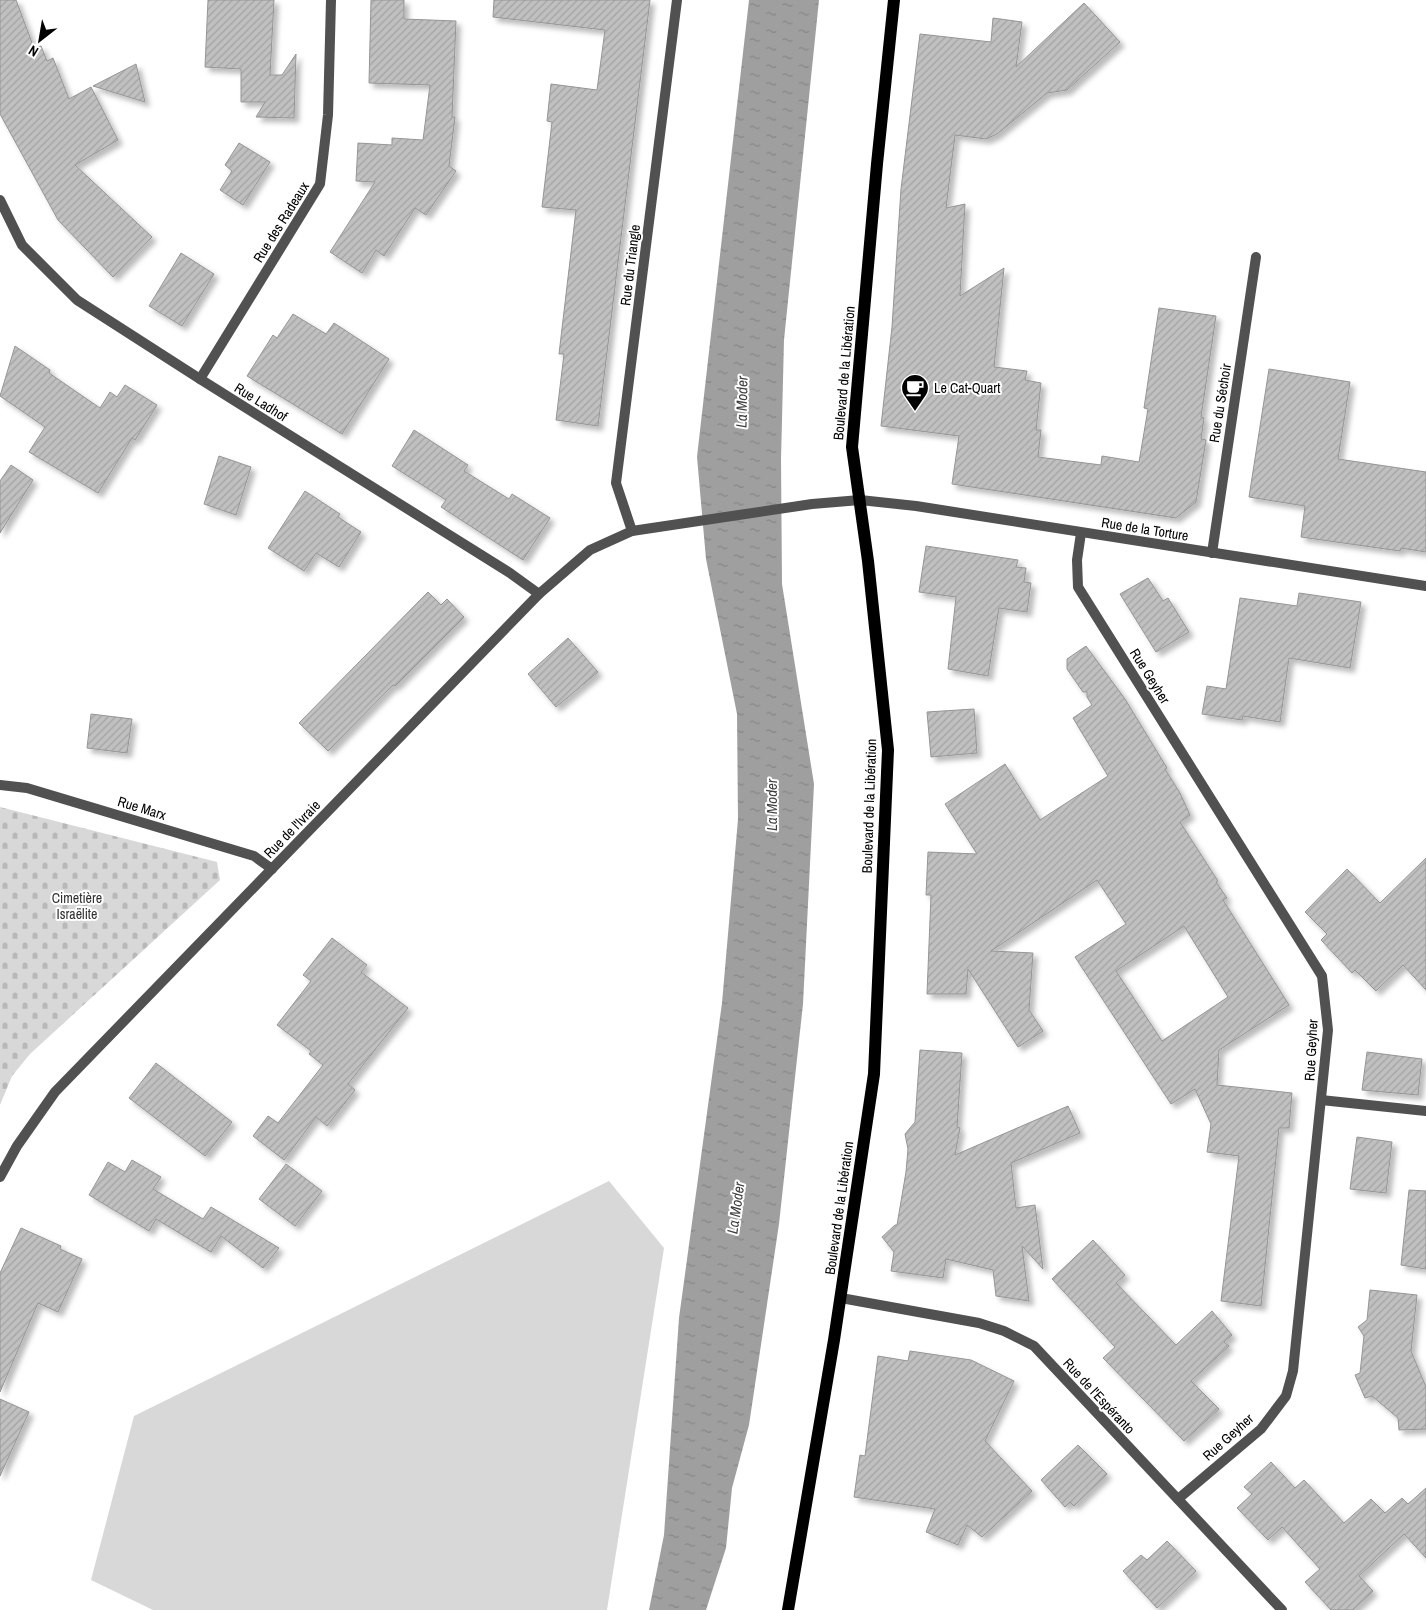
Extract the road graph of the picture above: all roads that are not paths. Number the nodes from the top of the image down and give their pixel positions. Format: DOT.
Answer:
graph roads {
  1 [pos="331,0"];
  2 [pos="677,0"];
  3 [pos="894,0"];
  4 [pos="0,200"];
  5 [pos="1256,257"];
  6 [pos="200,380"];
  7 [pos="860,500"];
  8 [pos="797,507"];
  9 [pos="632,531"];
  10 [pos="1081,533"];
  11 [pos="1212,553"];
  12 [pos="1426,586"];
  13 [pos="539,594"];
  14 [pos="0,785"];
  15 [pos="272,869"];
  16 [pos="1321,1100"];
  17 [pos="1426,1111"];
  18 [pos="0,1177"];
  19 [pos="841,1298"];
  20 [pos="1178,1499"];
  21 [pos="788,1610"];
  22 [pos="1282,1610"];
  1 -- 6 [label="street, Rue des Radeaux"];
  2 -- 9 [label="street, Rue du Triangle"];
  3 -- 7 [label="main road, Boulevard de la Libération"];
  4 -- 6 [label="street, Rue Ladhof"];
  5 -- 11 [label="street, Rue du Séchoir"];
  6 -- 13 [label="street, Rue Ladhof"];
  7 -- 8 [label="street, Rue de la Torture"];
  7 -- 10 [label="street, Rue de la Torture"];
  7 -- 19 [label="main road, Boulevard de la Libération"];
  8 -- 9 [label="street, Rue de l'Ivraie"];
  9 -- 13 [label="street, Rue de l'Ivraie"];
  10 -- 11 [label="street, Rue de la Torture"];
  10 -- 16 [label="street, Rue Geyher"];
  11 -- 12 [label="street, Rue de la Torture"];
  13 -- 15 [label="street, Rue de l'Ivraie"];
  14 -- 15 [label="street, Rue Marx"];
  15 -- 18 [label="street, Rue de l'Ivraie"];
  16 -- 17 [label="street"];
  16 -- 20 [label="street, Rue Geyher"];
  19 -- 20 [label="street, Rue de l'Espéranto"];
  19 -- 21 [label="main road, Boulevard de la Libération"];
  20 -- 22 [label="street, Rue de l'Espéranto"];
}
